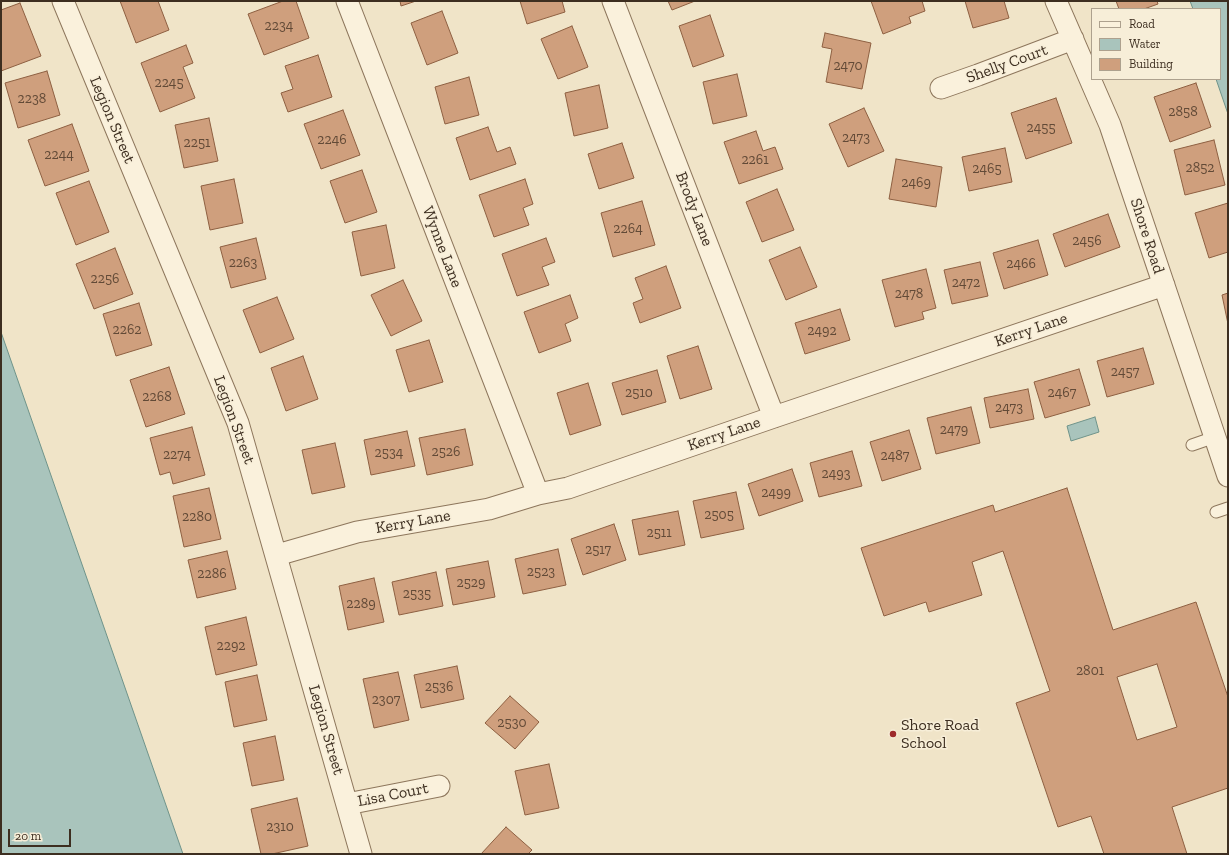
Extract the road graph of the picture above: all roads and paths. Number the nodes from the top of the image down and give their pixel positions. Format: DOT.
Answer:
graph roads {
  1 [pos="63,1"];
  2 [pos="346,1"];
  3 [pos="613,1"];
  4 [pos="1056,1"];
  5 [pos="1073,39"];
  6 [pos="940,88"];
  7 [pos="1164,285"];
  8 [pos="774,417"];
  9 [pos="1215,437"];
  10 [pos="1192,445"];
  11 [pos="1228,476"];
  12 [pos="538,494"];
  13 [pos="1228,508"];
  14 [pos="1216,512"];
  15 [pos="277,555"];
  16 [pos="440,786"];
  17 [pos="347,804"];
  18 [pos="361,854"];
  1 -- 15 [label="street, Legion Street"];
  2 -- 12 [label="street, Wynne Lane"];
  3 -- 8 [label="street, Brody Lane"];
  4 -- 5 [label="street, Shore Road"];
  5 -- 6 [label="street, Shelly Court"];
  5 -- 7 [label="street, Shore Road"];
  7 -- 8 [label="street, Kerry Lane"];
  7 -- 9 [label="street, Shore Road"];
  8 -- 12 [label="street, Kerry Lane"];
  9 -- 10 [label="lane"];
  9 -- 11 [label="street, Shore Road"];
  12 -- 15 [label="street, Kerry Lane"];
  13 -- 14 [label="lane"];
  15 -- 17 [label="street, Legion Street"];
  16 -- 17 [label="street, Lisa Court"];
  17 -- 18 [label="street, Legion Street"];
}
